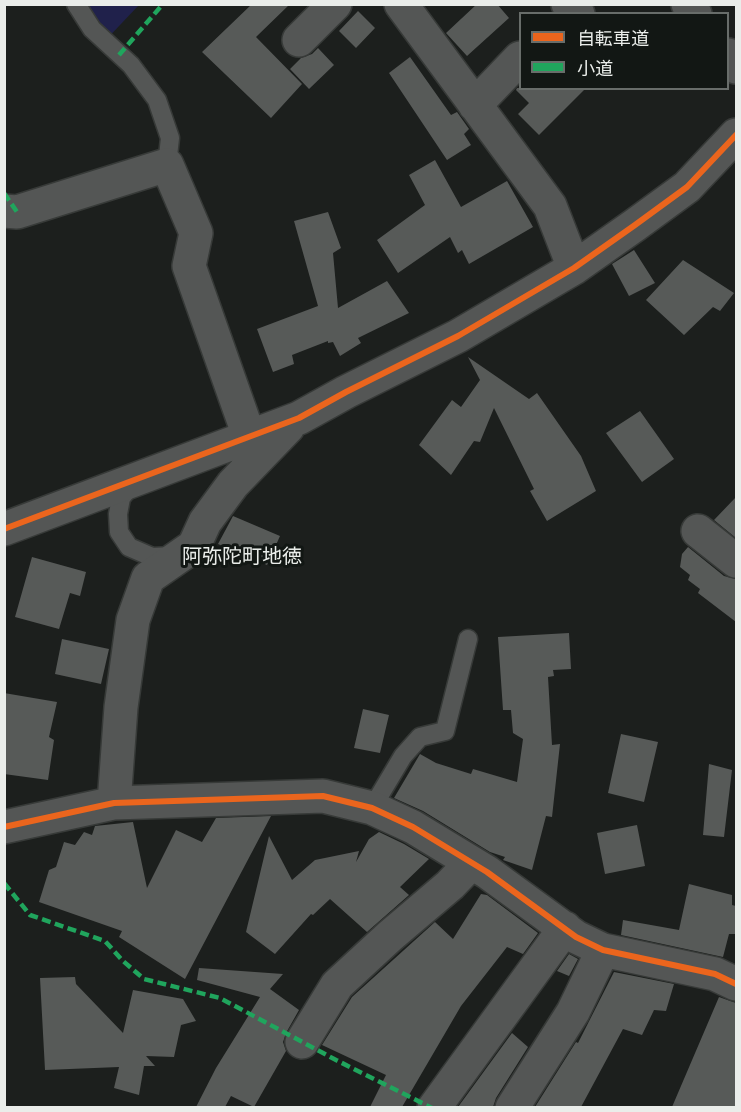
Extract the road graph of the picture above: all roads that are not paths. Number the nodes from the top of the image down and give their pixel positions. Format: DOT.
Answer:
graph roads {
  1 [pos="75,4"];
  2 [pos="335,4"];
  3 [pos="401,4"];
  4 [pos="299,40"];
  5 [pos="519,59"];
  6 [pos="475,105"];
  7 [pos="736,135"];
  8 [pos="167,165"];
  9 [pos="4,211"];
  10 [pos="574,268"];
  11 [pos="299,418"];
  12 [pos="249,435"];
  13 [pos="138,479"];
  14 [pos="4,529"];
  15 [pos="698,531"];
  16 [pos="199,536"];
  17 [pos="736,561"];
  18 [pos="468,639"];
  19 [pos="114,803"];
  20 [pos="372,808"];
  21 [pos="4,827"];
  22 [pos="471,863"];
  23 [pos="565,928"];
  24 [pos="603,950"];
  25 [pos="736,984"];
  26 [pos="302,1041"];
  27 [pos="434,1107"];
  28 [pos="512,1107"];
  1 -- 8 [label="lane"];
  2 -- 4 [label="street"];
  3 -- 6 [label="street"];
  5 -- 6 [label="street"];
  6 -- 10 [label="street"];
  7 -- 10 [label="street"];
  8 -- 9 [label="street"];
  8 -- 12 [label="street"];
  10 -- 11 [label="street"];
  11 -- 12 [label="street"];
  11 -- 16 [label="street"];
  12 -- 13 [label="street"];
  13 -- 14 [label="street"];
  13 -- 16 [label="lane"];
  15 -- 17 [label="street"];
  16 -- 19 [label="street"];
  18 -- 20 [label="lane"];
  19 -- 20 [label="street"];
  19 -- 21 [label="street"];
  20 -- 22 [label="street"];
  22 -- 23 [label="street"];
  22 -- 26 [label="street"];
  23 -- 24 [label="street"];
  23 -- 27 [label="street"];
  24 -- 25 [label="street"];
  24 -- 28 [label="street"];
}
